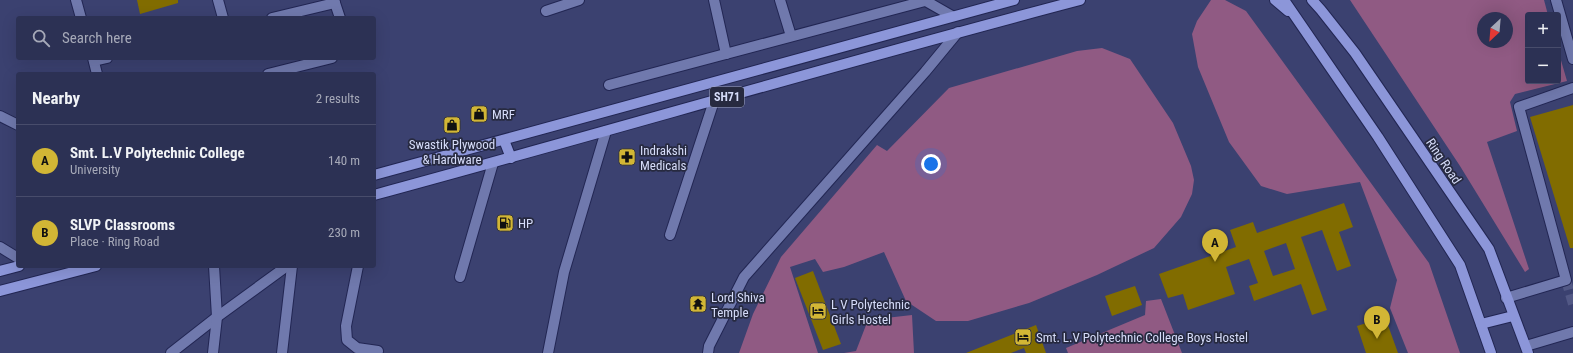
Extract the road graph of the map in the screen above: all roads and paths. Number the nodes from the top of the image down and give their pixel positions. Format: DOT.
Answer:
graph roads {
  1 [pos="76,0"];
  2 [pos="218,0"];
  3 [pos="579,0"];
  4 [pos="714,0"];
  5 [pos="780,0"];
  6 [pos="924,0"];
  7 [pos="1014,0"];
  8 [pos="1080,0"];
  9 [pos="1275,0"];
  10 [pos="1284,0"];
  11 [pos="1312,0"];
  12 [pos="1556,0"];
  13 [pos="335,1"];
  14 [pos="1319,5"];
  15 [pos="546,11"];
  16 [pos="80,16"];
  17 [pos="222,16"];
  18 [pos="279,16"];
  19 [pos="339,16"];
  20 [pos="952,16"];
  21 [pos="1298,20"];
  22 [pos="958,32"];
  23 [pos="791,36"];
  24 [pos="726,54"];
  25 [pos="1573,59"];
  26 [pos="93,60"];
  27 [pos="324,60"];
  28 [pos="96,72"];
  29 [pos="276,72"];
  30 [pos="610,85"];
  31 [pos="1573,88"];
  32 [pos="714,100"];
  33 [pos="0,116"];
  34 [pos="16,124"];
  35 [pos="606,131"];
  36 [pos="504,140"];
  37 [pos="511,158"];
  38 [pos="493,163"];
  39 [pos="376,174"];
  40 [pos="376,194"];
  41 [pos="670,235"];
  42 [pos="0,247"];
  43 [pos="16,257"];
  44 [pos="16,267"];
  45 [pos="88,268"];
  46 [pos="214,268"];
  47 [pos="284,268"];
  48 [pos="292,268"];
  49 [pos="358,268"];
  50 [pos="0,271"];
  51 [pos="460,277"];
  52 [pos="0,291"];
  53 [pos="1506,298"];
  54 [pos="1513,316"];
  55 [pos="217,317"];
  56 [pos="1481,324"];
  57 [pos="1573,332"];
  58 [pos="1527,350"];
  59 [pos="378,351"];
  60 [pos="171,353"];
  61 [pos="213,353"];
  62 [pos="282,353"];
  63 [pos="548,353"];
  64 [pos="708,353"];
  65 [pos="1491,353"];
  1 -- 16 [label="street"];
  2 -- 17 [label="street"];
  3 -- 15 [label="street"];
  4 -- 24 [label="street"];
  5 -- 23 [label="street"];
  6 -- 20 [label="street"];
  6 -- 23 [label="street"];
  7 -- 20 [label="main road, SH71"];
  8 -- 22 [label="main road, SH71"];
  9 -- 21 [label="main road"];
  10 -- 21 [label="main road"];
  11 -- 14 [label="main road, Ring Road"];
  12 -- 25 [label="street"];
  13 -- 18 [label="street"];
  13 -- 19 [label="street"];
  14 -- 53 [label="main road, Ring Road"];
  20 -- 22 [label="main road"];
  20 -- 36 [label="main road, SH71"];
  21 -- 56 [label="main road"];
  22 -- 32 [label="main road, SH71"];
  22 -- 64 [label="street"];
  23 -- 24 [label="street"];
  24 -- 30 [label="street"];
  26 -- 28 [label="street"];
  27 -- 29 [label="street"];
  31 -- 53 [label="street"];
  32 -- 35 [label="main road, SH71"];
  32 -- 41 [label="street"];
  33 -- 34 [label="street"];
  35 -- 37 [label="main road, SH71"];
  35 -- 63 [label="street"];
  36 -- 37 [label="main road"];
  36 -- 39 [label="main road, SH71"];
  37 -- 38 [label="main road, SH71"];
  38 -- 40 [label="main road, SH71"];
  38 -- 51 [label="street"];
  42 -- 43 [label="street"];
  44 -- 50 [label="main road"];
  45 -- 52 [label="main road"];
  46 -- 55 [label="street"];
  47 -- 55 [label="street"];
  48 -- 62 [label="street"];
  49 -- 59 [label="street"];
  53 -- 54 [label="main road, Ring Road"];
  54 -- 56 [label="main road"];
  54 -- 58 [label="main road, Ring Road"];
  55 -- 60 [label="street"];
  55 -- 61 [label="street"];
  56 -- 65 [label="main road"];
  57 -- 58 [label="street"];
}
